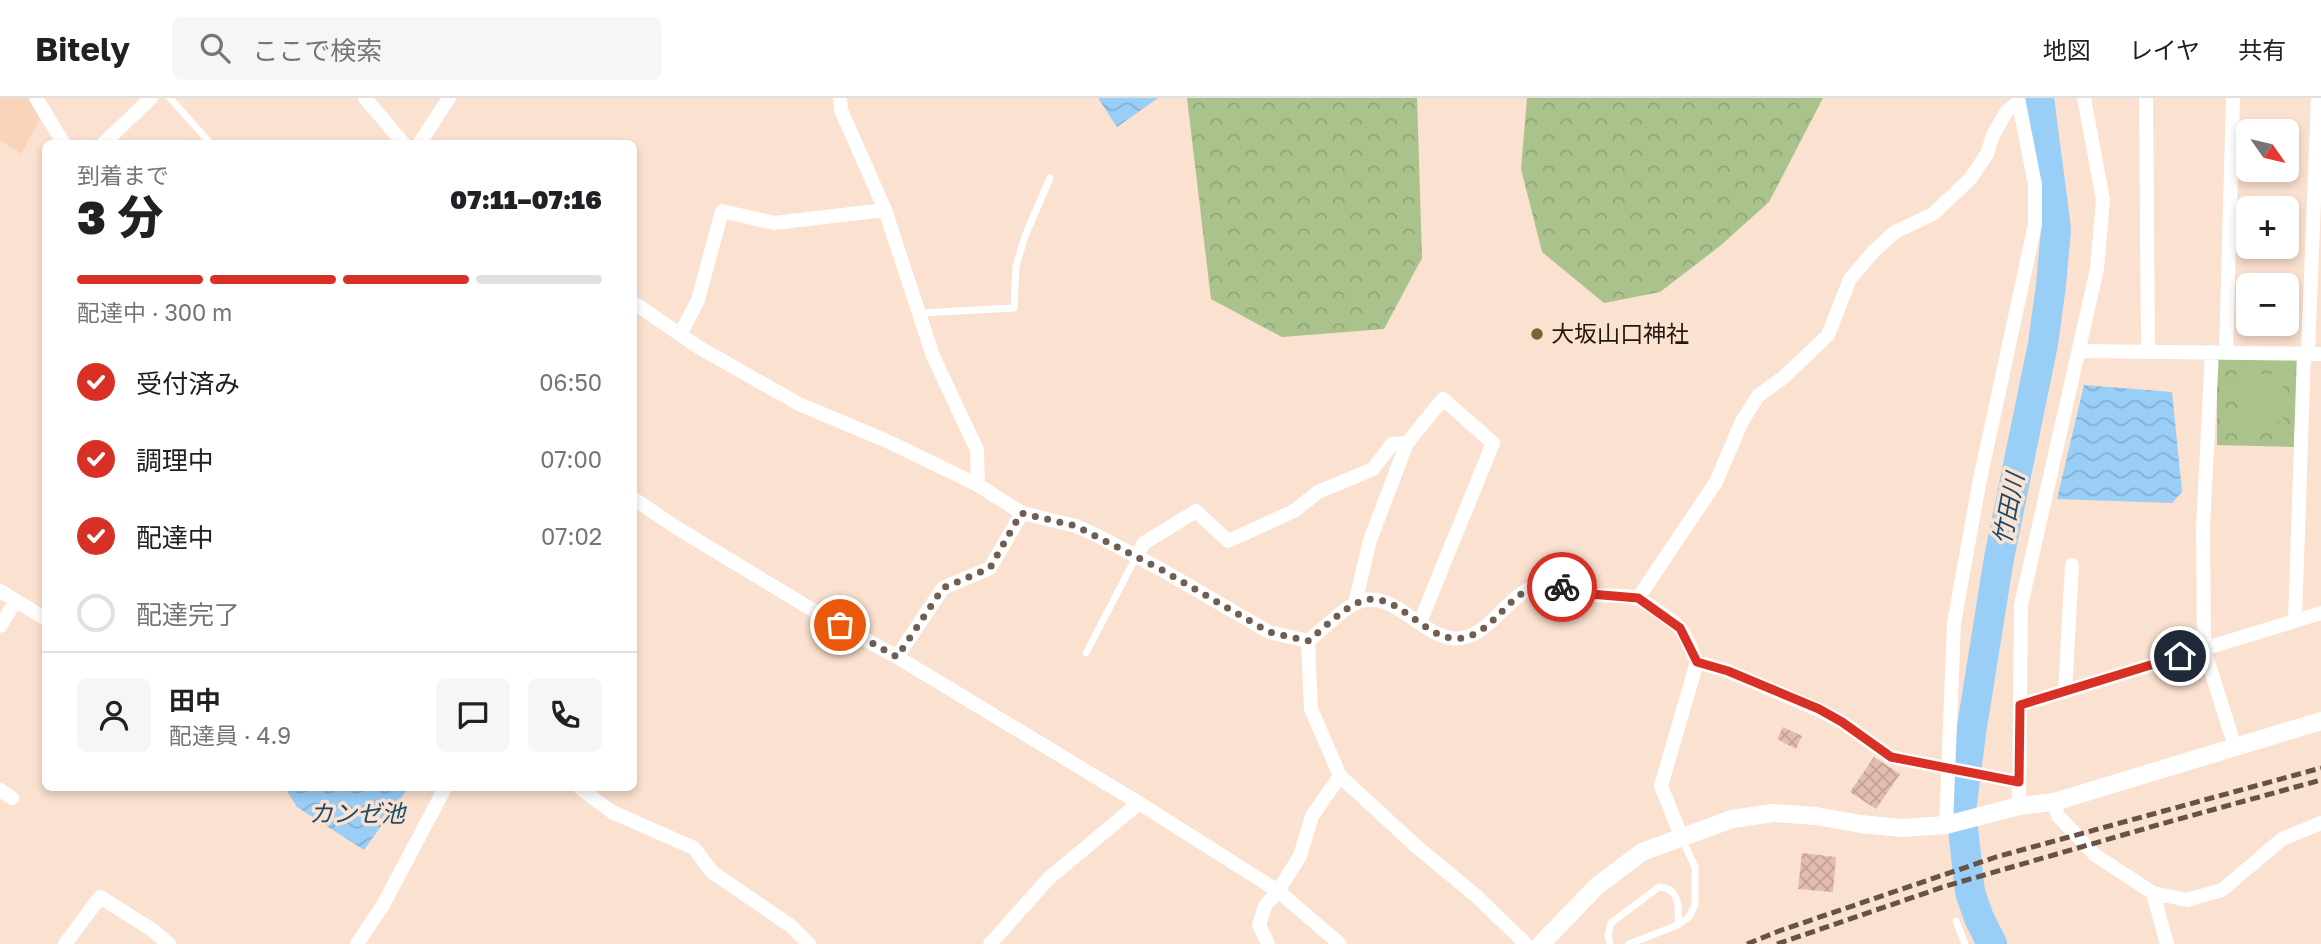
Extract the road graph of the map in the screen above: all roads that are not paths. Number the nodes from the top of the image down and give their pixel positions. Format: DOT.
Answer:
graph roads {
  1 [pos="36,98"];
  2 [pos="150,98"];
  3 [pos="170,98"];
  4 [pos="365,98"];
  5 [pos="449,98"];
  6 [pos="840,98"];
  7 [pos="2084,98"];
  8 [pos="2146,98"];
  9 [pos="2232,98"];
  10 [pos="2318,98"];
  11 [pos="2018,100"];
  12 [pos="62,140"];
  13 [pos="107,140"];
  14 [pos="207,140"];
  15 [pos="401,140"];
  16 [pos="422,140"];
  17 [pos="1050,178"];
  18 [pos="884,210"];
  19 [pos="637,305"];
  20 [pos="920,313"];
  21 [pos="680,335"];
  22 [pos="2148,350"];
  23 [pos="2080,351"];
  24 [pos="2219,352"];
  25 [pos="2311,354"];
  26 [pos="1407,443"];
  27 [pos="978,485"];
  28 [pos="637,501"];
  29 [pos="1021,513"];
  30 [pos="1136,557"];
  31 [pos="2072,565"];
  32 [pos="0,591"];
  33 [pos="1638,598"];
  34 [pos="16,601"];
  35 [pos="1355,603"];
  36 [pos="2321,613"];
  37 [pos="42,617"];
  38 [pos="2295,621"];
  39 [pos="1420,622"];
  40 [pos="0,626"];
  41 [pos="1308,641"];
  42 [pos="2204,649"];
  43 [pos="1086,653"];
  44 [pos="897,657"];
  45 [pos="1697,662"];
  46 [pos="2065,692"];
  47 [pos="2020,705"];
  48 [pos="2321,721"];
  49 [pos="2235,747"];
  50 [pos="1949,768"];
  51 [pos="1340,776"];
  52 [pos="2019,782"];
  53 [pos="443,791"];
  54 [pos="584,791"];
  55 [pos="2054,802"];
  56 [pos="1139,803"];
  57 [pos="2019,806"];
  58 [pos="2321,823"];
  59 [pos="1946,825"];
  60 [pos="1681,836"];
  61 [pos="1278,891"];
  62 [pos="2153,893"];
  63 [pos="1956,920"];
  64 [pos="1678,925"];
  65 [pos="1544,943"];
  66 [pos="65,944"];
  67 [pos="169,944"];
  68 [pos="357,944"];
  69 [pos="809,944"];
  70 [pos="990,944"];
  71 [pos="1268,944"];
  72 [pos="1340,944"];
  73 [pos="1526,944"];
  74 [pos="1611,944"];
  75 [pos="1629,944"];
  76 [pos="1965,944"];
  77 [pos="2167,944"];
  1 -- 12 [label="street"];
  2 -- 13 [label="street"];
  3 -- 14 [label="lane"];
  4 -- 15 [label="street"];
  5 -- 16 [label="street"];
  6 -- 18 [label="street"];
  7 -- 23 [label="street"];
  8 -- 22 [label="street"];
  9 -- 24 [label="street"];
  10 -- 25 [label="street"];
  11 -- 33 [label="street"];
  11 -- 50 [label="street"];
  17 -- 20 [label="lane"];
  18 -- 20 [label="street"];
  18 -- 21 [label="street"];
  19 -- 21 [label="street"];
  20 -- 27 [label="street"];
  21 -- 27 [label="street"];
  22 -- 23 [label="street"];
  22 -- 24 [label="street"];
  23 -- 47 [label="street"];
  24 -- 25 [label="street"];
  24 -- 42 [label="street"];
  25 -- 38 [label="street"];
  26 -- 30 [label="street"];
  26 -- 35 [label="street"];
  26 -- 39 [label="street"];
  27 -- 29 [label="street"];
  28 -- 44 [label="street"];
  29 -- 30 [label="street"];
  29 -- 44 [label="street"];
  30 -- 41 [label="street"];
  30 -- 43 [label="lane"];
  31 -- 46 [label="street"];
  32 -- 34 [label="street"];
  33 -- 39 [label="street"];
  33 -- 45 [label="street"];
  34 -- 37 [label="street"];
  34 -- 40 [label="street"];
  35 -- 39 [label="street"];
  35 -- 41 [label="street"];
  36 -- 38 [label="street"];
  38 -- 42 [label="street"];
  41 -- 51 [label="street"];
  42 -- 46 [label="street"];
  42 -- 49 [label="street"];
  44 -- 56 [label="street"];
  45 -- 50 [label="street"];
  45 -- 60 [label="street"];
  46 -- 47 [label="street"];
  47 -- 52 [label="street"];
  48 -- 49 [label="street"];
  49 -- 55 [label="street"];
  50 -- 52 [label="street"];
  50 -- 59 [label="street"];
  51 -- 61 [label="street"];
  51 -- 73 [label="street"];
  52 -- 57 [label="street"];
  53 -- 68 [label="street"];
  54 -- 69 [label="street"];
  55 -- 57 [label="street"];
  55 -- 62 [label="street"];
  56 -- 61 [label="street"];
  56 -- 70 [label="street"];
  57 -- 59 [label="street"];
  58 -- 62 [label="street"];
  59 -- 60 [label="street"];
  60 -- 64 [label="lane"];
  60 -- 65 [label="street"];
  61 -- 71 [label="street"];
  61 -- 72 [label="street"];
  62 -- 77 [label="street"];
  63 -- 76 [label="lane"];
  64 -- 74 [label="lane"];
  64 -- 75 [label="lane"];
  66 -- 67 [label="street"];
}
